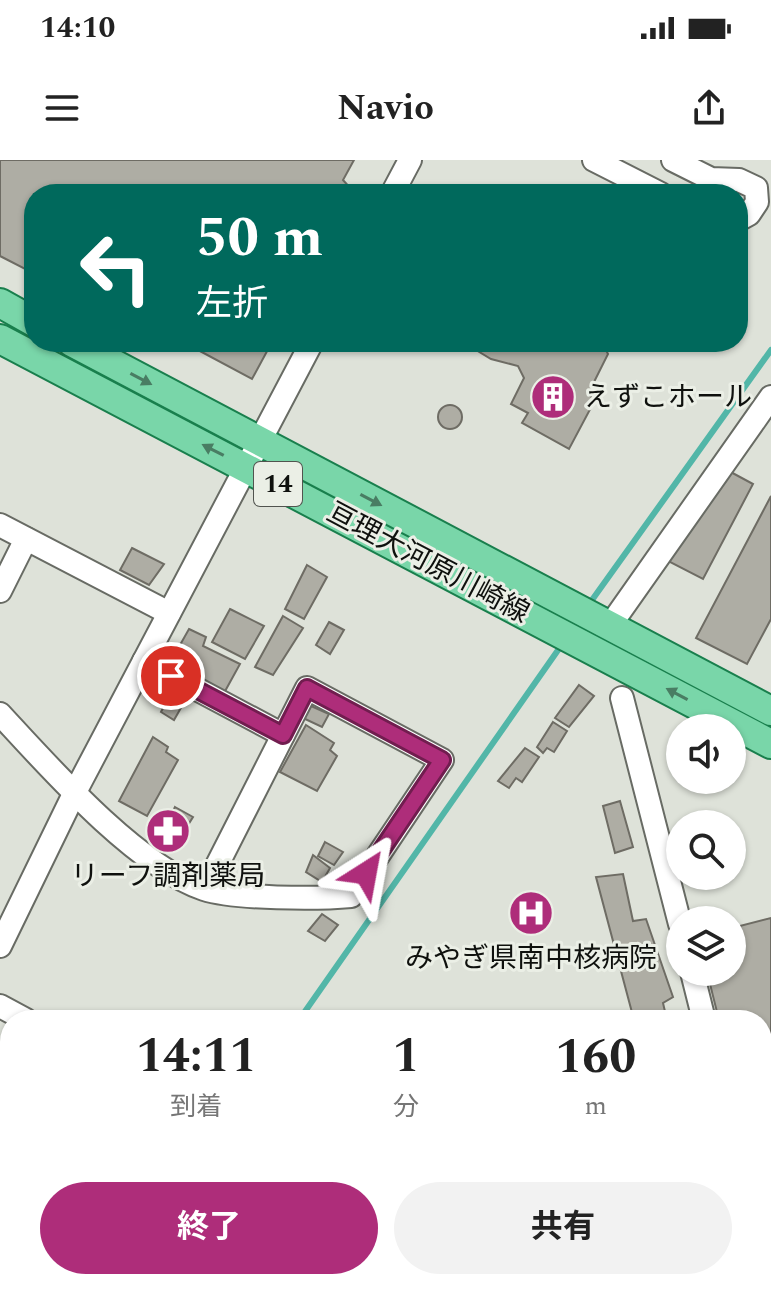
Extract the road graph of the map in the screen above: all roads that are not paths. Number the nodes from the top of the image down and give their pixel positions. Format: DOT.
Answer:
graph roads {
  1 [pos="410,160"];
  2 [pos="594,160"];
  3 [pos="673,160"];
  4 [pos="397,184"];
  5 [pos="641,184"];
  6 [pos="748,184"];
  7 [pos="748,184"];
  8 [pos="748,215"];
  9 [pos="0,303"];
  10 [pos="24,316"];
  11 [pos="0,339"];
  12 [pos="24,352"];
  13 [pos="25,352"];
  14 [pos="91,352"];
  15 [pos="307,352"];
  16 [pos="771,397"];
  17 [pos="762,426"];
  18 [pos="260,442"];
  19 [pos="247,468"];
  20 [pos="0,525"];
  21 [pos="26,539"];
  22 [pos="0,591"];
  23 [pos="169,613"];
  24 [pos="591,617"];
  25 [pos="144,661"];
  26 [pos="622,698"];
  27 [pos="771,711"];
  28 [pos="0,714"];
  29 [pos="283,735"];
  30 [pos="771,744"];
  31 [pos="74,794"];
  32 [pos="205,889"];
  33 [pos="675,906"];
  34 [pos="0,946"];
  35 [pos="696,986"];
  36 [pos="702,1010"];
  1 -- 4 [label="street"];
  2 -- 5 [label="street"];
  3 -- 7 [label="street"];
  6 -- 8 [label="street"];
  9 -- 10 [label="main road"];
  12 -- 11 [label="main road, 亘理大河原川崎線 / 14, one-way"];
  19 -- 13 [label="main road, 亘理大河原川崎線 / 14, one-way"];
  14 -- 18 [label="main road, 亘理大河原川崎線 / 14, one-way"];
  15 -- 18 [label="street"];
  16 -- 17 [label="street"];
  17 -- 24 [label="street"];
  18 -- 19 [label="street"];
  18 -- 24 [label="main road, 亘理大河原川崎線 / 14, one-way"];
  19 -- 23 [label="street"];
  30 -- 19 [label="main road, 亘理大河原川崎線 / 14, one-way"];
  20 -- 21 [label="street"];
  21 -- 22 [label="street"];
  21 -- 23 [label="street"];
  23 -- 25 [label="street"];
  24 -- 27 [label="main road, 亘理大河原川崎線 / 14"];
  25 -- 29 [label="street"];
  25 -- 31 [label="street"];
  26 -- 33 [label="street"];
  28 -- 31 [label="street"];
  29 -- 32 [label="street"];
  29 -- 32 [label="street"];
  31 -- 32 [label="street"];
  31 -- 34 [label="street"];
  35 -- 36 [label="street"];
}
